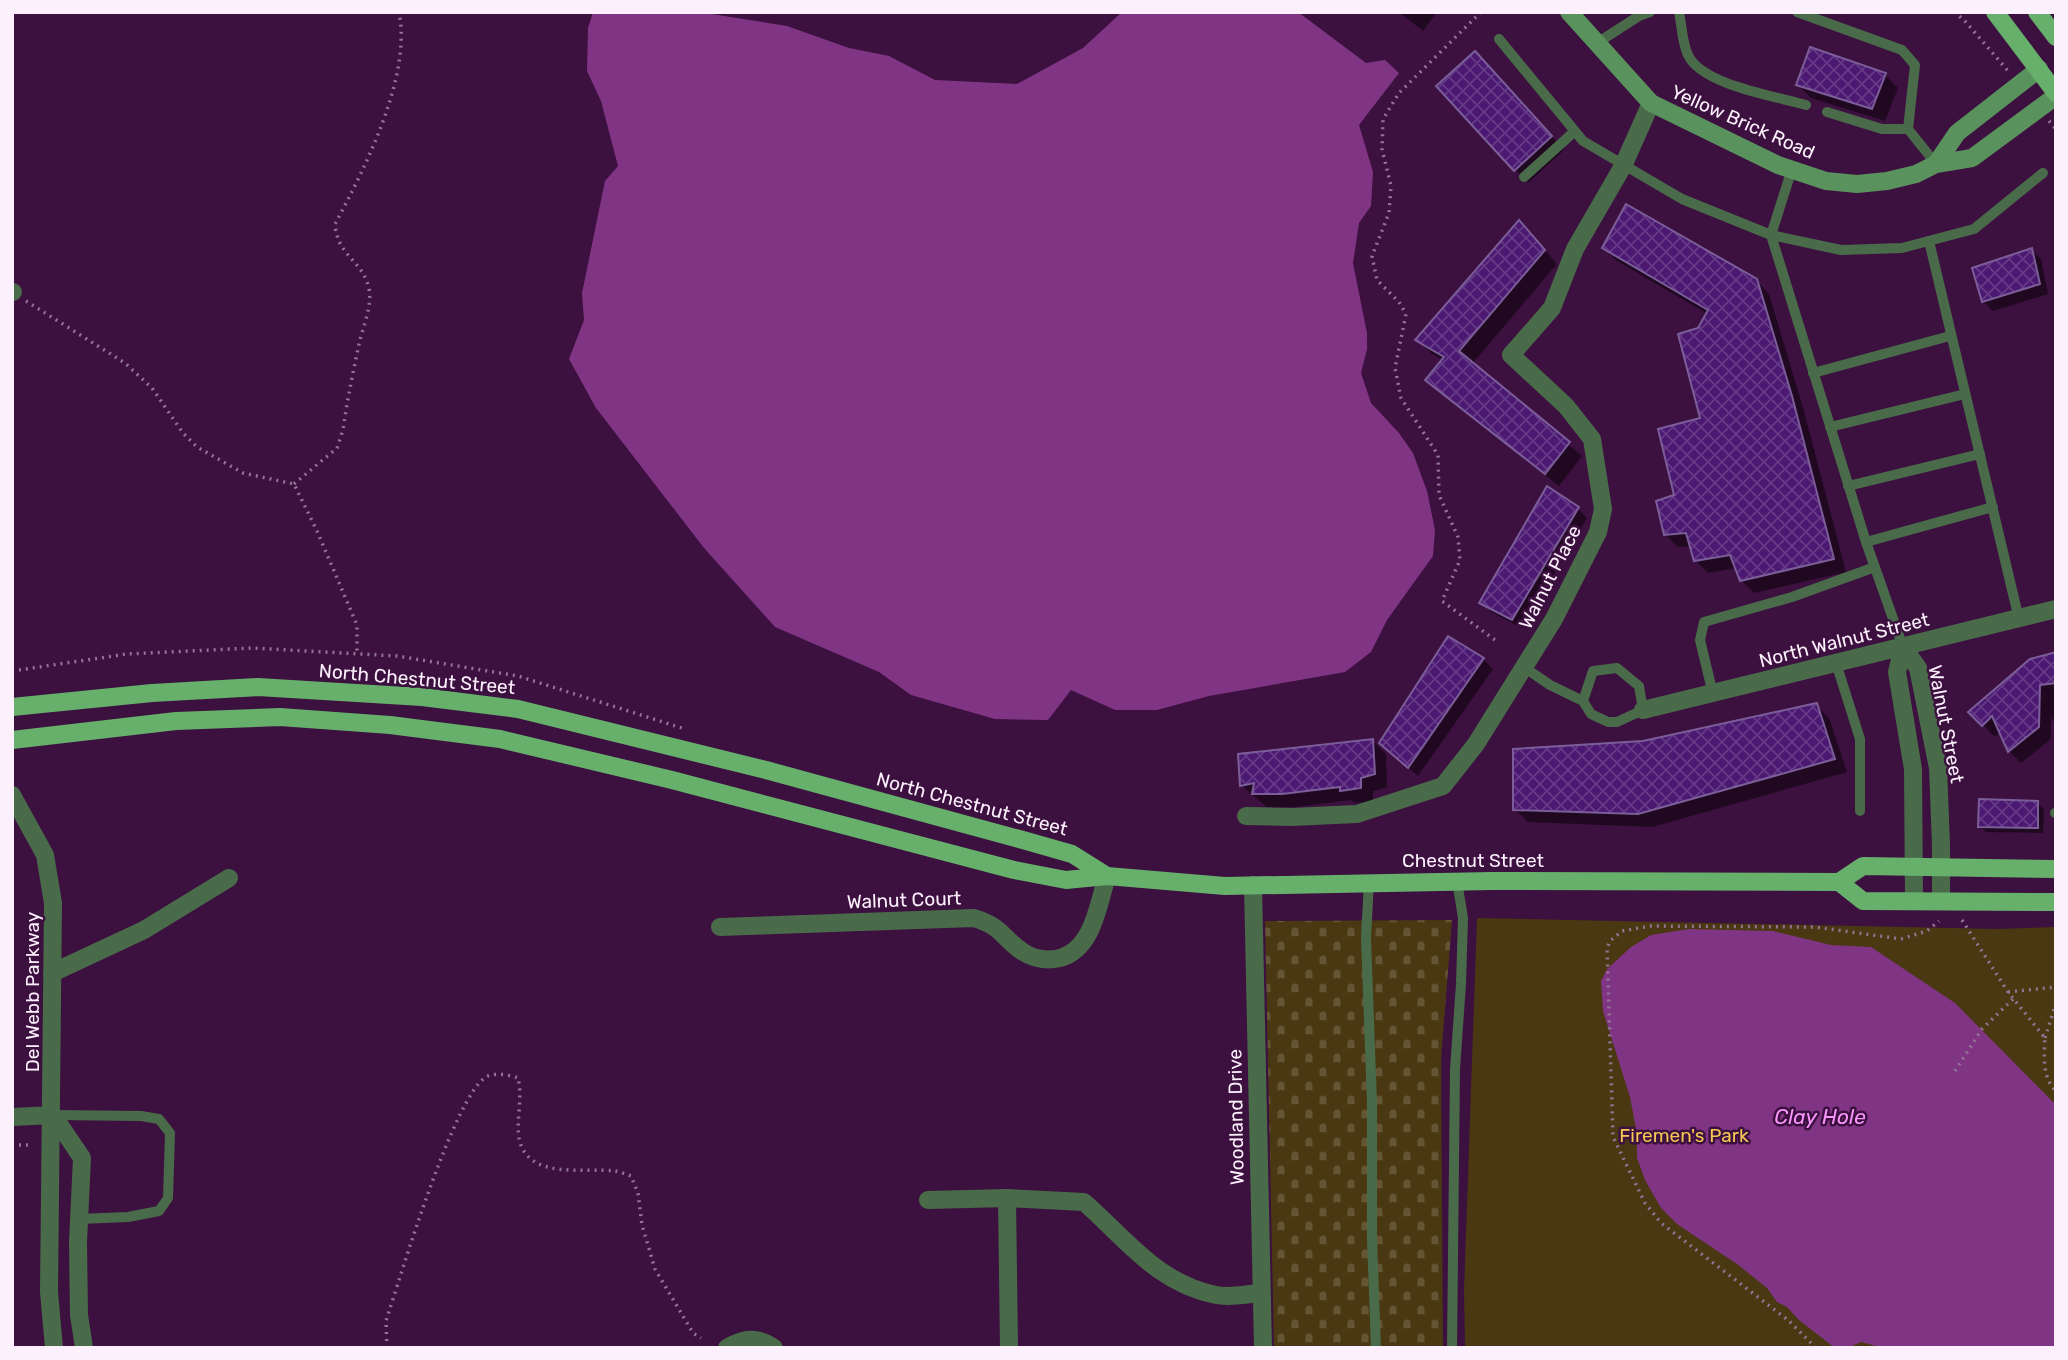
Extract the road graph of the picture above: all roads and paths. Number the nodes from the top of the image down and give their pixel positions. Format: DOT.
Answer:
graph roads {
  1 [pos="400,12"];
  2 [pos="1481,12"];
  3 [pos="1569,12"];
  4 [pos="1650,12"];
  5 [pos="1679,12"];
  6 [pos="1797,12"];
  7 [pos="1995,12"];
  8 [pos="2036,12"];
  9 [pos="2056,37"];
  10 [pos="1499,39"];
  11 [pos="1597,43"];
  12 [pos="2039,69"];
  13 [pos="2056,94"];
  14 [pos="1651,103"];
  15 [pos="1806,105"];
  16 [pos="1827,112"];
  17 [pos="1908,129"];
  18 [pos="1575,131"];
  19 [pos="1936,164"];
  20 [pos="1623,166"];
  21 [pos="1792,170"];
  22 [pos="2043,173"];
  23 [pos="1524,177"];
  24 [pos="1771,234"];
  25 [pos="1929,241"];
  26 [pos="12,292"];
  27 [pos="1950,336"];
  28 [pos="1814,373"];
  29 [pos="1965,394"];
  30 [pos="1830,427"];
  31 [pos="1980,454"];
  32 [pos="294,484"];
  33 [pos="1848,486"];
  34 [pos="1993,507"];
  35 [pos="1866,542"];
  36 [pos="1875,567"];
  37 [pos="2056,609"];
  38 [pos="2019,619"];
  39 [pos="1495,640"];
  40 [pos="1903,646"];
  41 [pos="357,653"];
  42 [pos="1836,663"];
  43 [pos="1525,668"];
  44 [pos="1713,694"];
  45 [pos="1583,701"];
  46 [pos="12,707"];
  47 [pos="1643,710"];
  48 [pos="12,740"];
  49 [pos="12,795"];
  50 [pos="1860,811"];
  51 [pos="1246,816"];
  52 [pos="1941,866"];
  53 [pos="1914,867"];
  54 [pos="2056,869"];
  55 [pos="1107,876"];
  56 [pos="229,878"];
  57 [pos="1457,881"];
  58 [pos="1370,882"];
  59 [pos="1839,882"];
  60 [pos="1253,885"];
  61 [pos="1914,901"];
  62 [pos="2056,902"];
  63 [pos="1942,909"];
  64 [pos="1961,918"];
  65 [pos="720,927"];
  66 [pos="52,972"];
  67 [pos="2056,987"];
  68 [pos="2008,992"];
  69 [pos="2013,999"];
  70 [pos="2056,1003"];
  71 [pos="2045,1038"];
  72 [pos="1955,1071"];
  73 [pos="2056,1091"];
  74 [pos="52,1115"];
  75 [pos="12,1117"];
  76 [pos="12,1145"];
  77 [pos="32,1145"];
  78 [pos="1007,1198"];
  79 [pos="928,1200"];
  80 [pos="79,1219"];
  81 [pos="1260,1293"];
  82 [pos="701,1338"];
  83 [pos="1266,1344"];
  84 [pos="54,1348"];
  85 [pos="84,1348"];
  86 [pos="387,1348"];
  87 [pos="727,1348"];
  88 [pos="774,1348"];
  89 [pos="1009,1348"];
  90 [pos="1377,1348"];
  91 [pos="1452,1348"];
  92 [pos="1816,1348"];
  1 -- 32 [label="path"];
  2 -- 39 [label="path"];
  3 -- 11 [label="street, Yellow Brick Road"];
  4 -- 11 [label="lane"];
  5 -- 15 [label="lane"];
  6 -- 17 [label="lane"];
  7 -- 12 [label="main road"];
  8 -- 9 [label="main road"];
  10 -- 18 [label="lane"];
  11 -- 14 [label="street, Yellow Brick Road"];
  12 -- 13 [label="main road"];
  12 -- 19 [label="street"];
  13 -- 19 [label="street, Yellow Brick Road"];
  14 -- 20 [label="street, Walnut Place"];
  14 -- 21 [label="street, Yellow Brick Road"];
  16 -- 17 [label="lane"];
  17 -- 19 [label="lane"];
  18 -- 20 [label="lane"];
  18 -- 23 [label="lane"];
  19 -- 21 [label="street, Yellow Brick Road"];
  20 -- 24 [label="lane"];
  20 -- 43 [label="street, Walnut Place"];
  21 -- 24 [label="lane"];
  22 -- 25 [label="lane"];
  24 -- 25 [label="lane"];
  24 -- 28 [label="lane"];
  25 -- 27 [label="lane"];
  26 -- 32 [label="path"];
  27 -- 28 [label="lane"];
  27 -- 29 [label="lane"];
  28 -- 30 [label="lane"];
  29 -- 30 [label="lane"];
  29 -- 31 [label="lane"];
  30 -- 33 [label="lane"];
  31 -- 33 [label="lane"];
  31 -- 34 [label="lane"];
  32 -- 41 [label="path"];
  33 -- 35 [label="lane"];
  34 -- 35 [label="lane"];
  34 -- 38 [label="lane"];
  35 -- 36 [label="lane"];
  36 -- 40 [label="lane"];
  36 -- 44 [label="lane"];
  37 -- 38 [label="street, North Walnut Street"];
  38 -- 40 [label="street, North Walnut Street"];
  40 -- 42 [label="street, North Walnut Street"];
  40 -- 52 [label="street, Walnut Street"];
  40 -- 53 [label="street, Walnut Street"];
  42 -- 44 [label="street, North Walnut Street"];
  42 -- 50 [label="lane"];
  43 -- 45 [label="lane"];
  43 -- 51 [label="street, Walnut Place"];
  44 -- 47 [label="street, North Walnut Street"];
  45 -- 47 [label="lane"];
  45 -- 47 [label="lane"];
  46 -- 55 [label="main road, North Chestnut Street"];
  48 -- 55 [label="main road"];
  49 -- 66 [label="street, Del Webb Parkway"];
  52 -- 53 [label="main road, Chestnut Street"];
  52 -- 54 [label="main road, Chestnut Street"];
  52 -- 63 [label="street, Walnut Street"];
  53 -- 59 [label="main road, Chestnut Street"];
  53 -- 61 [label="street, Walnut Street"];
  55 -- 60 [label="main road, Chestnut Street"];
  55 -- 65 [label="street, Walnut Court"];
  56 -- 66 [label="street"];
  57 -- 58 [label="main road, Chestnut Street"];
  57 -- 59 [label="main road, Chestnut Street"];
  57 -- 91 [label="lane"];
  58 -- 60 [label="main road, Chestnut Street"];
  58 -- 90 [label="lane"];
  59 -- 61 [label="main road"];
  60 -- 81 [label="street, Woodland Drive"];
  61 -- 63 [label="main road"];
  62 -- 63 [label="main road"];
  63 -- 92 [label="path"];
  64 -- 68 [label="path"];
  66 -- 74 [label="street, Del Webb Parkway"];
  67 -- 68 [label="path"];
  68 -- 69 [label="path"];
  69 -- 71 [label="path"];
  69 -- 72 [label="path"];
  70 -- 71 [label="path"];
  71 -- 73 [label="path"];
  74 -- 75 [label="street"];
  74 -- 80 [label="street"];
  74 -- 80 [label="lane"];
  74 -- 84 [label="street, Del Webb Parkway"];
  76 -- 77 [label="path"];
  78 -- 79 [label="street"];
  78 -- 81 [label="street"];
  78 -- 89 [label="street"];
  80 -- 85 [label="street"];
  81 -- 83 [label="street, Woodland Drive"];
  82 -- 86 [label="path"];
  87 -- 88 [label="street"];
}
